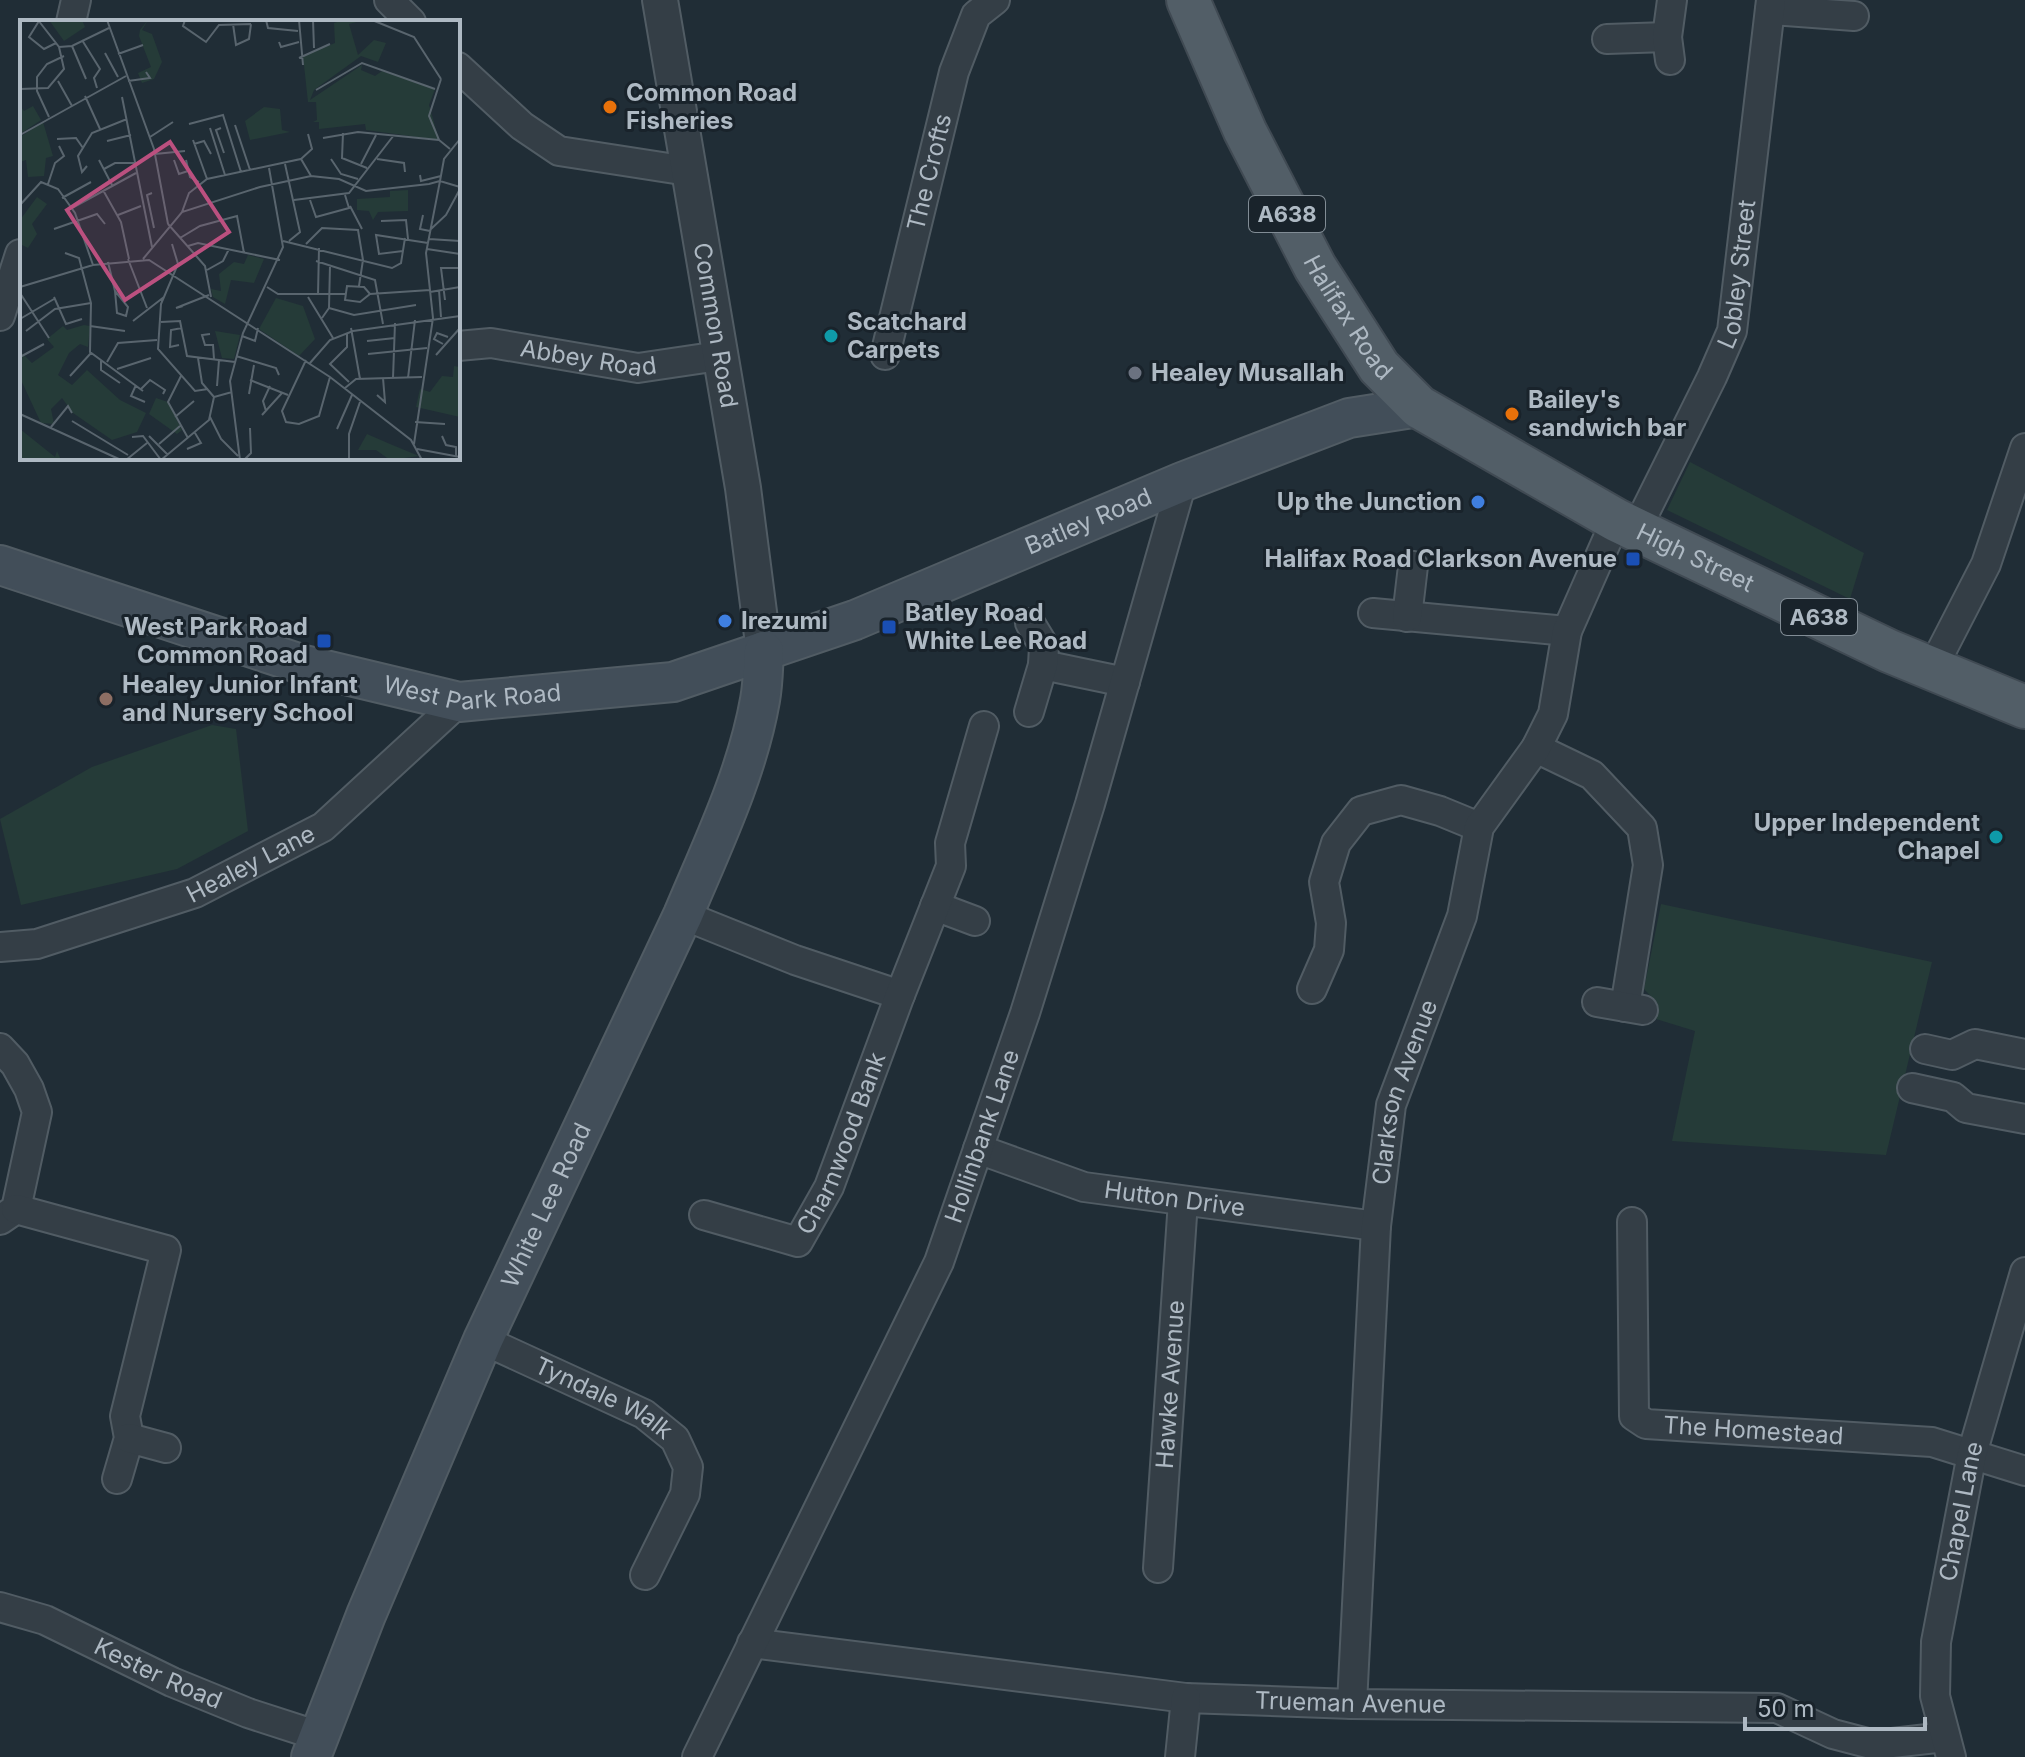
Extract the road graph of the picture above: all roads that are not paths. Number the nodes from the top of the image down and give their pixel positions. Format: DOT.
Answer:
graph roads {
  1 [pos="76,0"];
  2 [pos="389,0"];
  3 [pos="660,0"];
  4 [pos="995,0"];
  5 [pos="1188,0"];
  6 [pos="1672,0"];
  7 [pos="1771,5"];
  8 [pos="1854,16"];
  9 [pos="71,20"];
  10 [pos="409,20"];
  11 [pos="1607,39"];
  12 [pos="460,69"];
  13 [pos="688,171"];
  14 [pos="14,252"];
  15 [pos="0,316"];
  16 [pos="460,346"];
  17 [pos="885,355"];
  18 [pos="719,356"];
  19 [pos="1419,407"];
  20 [pos="2025,448"];
  21 [pos="1182,482"];
  22 [pos="1626,525"];
  23 [pos="0,565"];
  24 [pos="1413,566"];
  25 [pos="1373,613"];
  26 [pos="1407,617"];
  27 [pos="1030,623"];
  28 [pos="1567,631"];
  29 [pos="764,651"];
  30 [pos="1043,665"];
  31 [pos="1932,669"];
  32 [pos="1125,682"];
  33 [pos="459,702"];
  34 [pos="2025,707"];
  35 [pos="1029,712"];
  36 [pos="984,726"];
  37 [pos="1536,748"];
  38 [pos="1479,827"];
  39 [pos="935,906"];
  40 [pos="683,915"];
  41 [pos="975,921"];
  42 [pos="0,947"];
  43 [pos="1312,989"];
  44 [pos="900,995"];
  45 [pos="1597,1002"];
  46 [pos="0,1048"];
  47 [pos="1925,1049"];
  48 [pos="2025,1054"];
  49 [pos="1912,1088"];
  50 [pos="2025,1119"];
  51 [pos="978,1149"];
  52 [pos="1183,1201"];
  53 [pos="8,1215"];
  54 [pos="704,1215"];
  55 [pos="1632,1222"];
  56 [pos="1376,1226"];
  57 [pos="2025,1272"];
  58 [pos="483,1340"];
  59 [pos="129,1438"];
  60 [pos="166,1448"];
  61 [pos="1972,1454"];
  62 [pos="2025,1471"];
  63 [pos="117,1479"];
  64 [pos="1158,1568"];
  65 [pos="645,1575"];
  66 [pos="0,1607"];
  67 [pos="752,1643"];
  68 [pos="1186,1698"];
  69 [pos="1352,1704"];
  70 [pos="315,1746"];
  71 [pos="1948,1747"];
  72 [pos="697,1757"];
  73 [pos="1180,1757"];
  1 -- 9 [label="street"];
  2 -- 10 [label="street"];
  3 -- 13 [label="street, Common Road"];
  4 -- 17 [label="street, The Crofts"];
  5 -- 19 [label="main road, Halifax Road / A638"];
  6 -- 11 [label="street"];
  7 -- 8 [label="street"];
  7 -- 22 [label="street, Lobley Street"];
  12 -- 13 [label="street"];
  13 -- 18 [label="street, Common Road"];
  14 -- 15 [label="street"];
  16 -- 18 [label="street, Abbey Road"];
  18 -- 29 [label="street, Common Road"];
  19 -- 21 [label="main road, Batley Road"];
  19 -- 22 [label="main road, High Street / A638"];
  20 -- 31 [label="street"];
  21 -- 29 [label="main road, Batley Road"];
  21 -- 32 [label="street, Hollinbank Lane"];
  22 -- 28 [label="street, Clarkson Avenue"];
  22 -- 31 [label="main road, High Street / A638"];
  23 -- 33 [label="main road, West Park Road"];
  24 -- 26 [label="street"];
  25 -- 26 [label="street"];
  26 -- 28 [label="street"];
  27 -- 30 [label="street"];
  28 -- 37 [label="street, Clarkson Avenue"];
  29 -- 33 [label="main road, West Park Road"];
  29 -- 40 [label="main road, White Lee Road"];
  30 -- 32 [label="street"];
  30 -- 35 [label="street"];
  31 -- 34 [label="main road, High Street / A638"];
  32 -- 51 [label="street, Hollinbank Lane"];
  33 -- 42 [label="street, Healey Lane"];
  36 -- 39 [label="street, Charnwood Bank"];
  37 -- 38 [label="street, Clarkson Avenue"];
  37 -- 45 [label="street"];
  38 -- 43 [label="street"];
  38 -- 56 [label="street, Clarkson Avenue"];
  39 -- 41 [label="street"];
  39 -- 44 [label="street, Charnwood Bank"];
  40 -- 44 [label="street"];
  40 -- 58 [label="main road, White Lee Road"];
  44 -- 54 [label="street, Charnwood Bank"];
  46 -- 53 [label="street"];
  47 -- 48 [label="street"];
  49 -- 50 [label="street"];
  51 -- 52 [label="street, Hutton Drive"];
  51 -- 67 [label="street, Hollinbank Lane"];
  52 -- 56 [label="street, Hutton Drive"];
  52 -- 64 [label="street, Hawke Avenue"];
  53 -- 59 [label="street"];
  55 -- 61 [label="street, The Homestead"];
  56 -- 69 [label="street, Clarkson Avenue"];
  57 -- 61 [label="street, Chapel Lane"];
  58 -- 65 [label="street, Tyndale Walk"];
  58 -- 70 [label="main road, White Lee Road"];
  59 -- 60 [label="street"];
  59 -- 63 [label="street"];
  61 -- 62 [label="street"];
  61 -- 71 [label="street, Chapel Lane"];
  66 -- 70 [label="street, Kester Road"];
  67 -- 68 [label="street, Trueman Avenue"];
  67 -- 72 [label="street, Hollinbank Lane"];
  68 -- 69 [label="street, Trueman Avenue"];
  68 -- 73 [label="street"];
  69 -- 71 [label="street, Trueman Avenue"];
}
